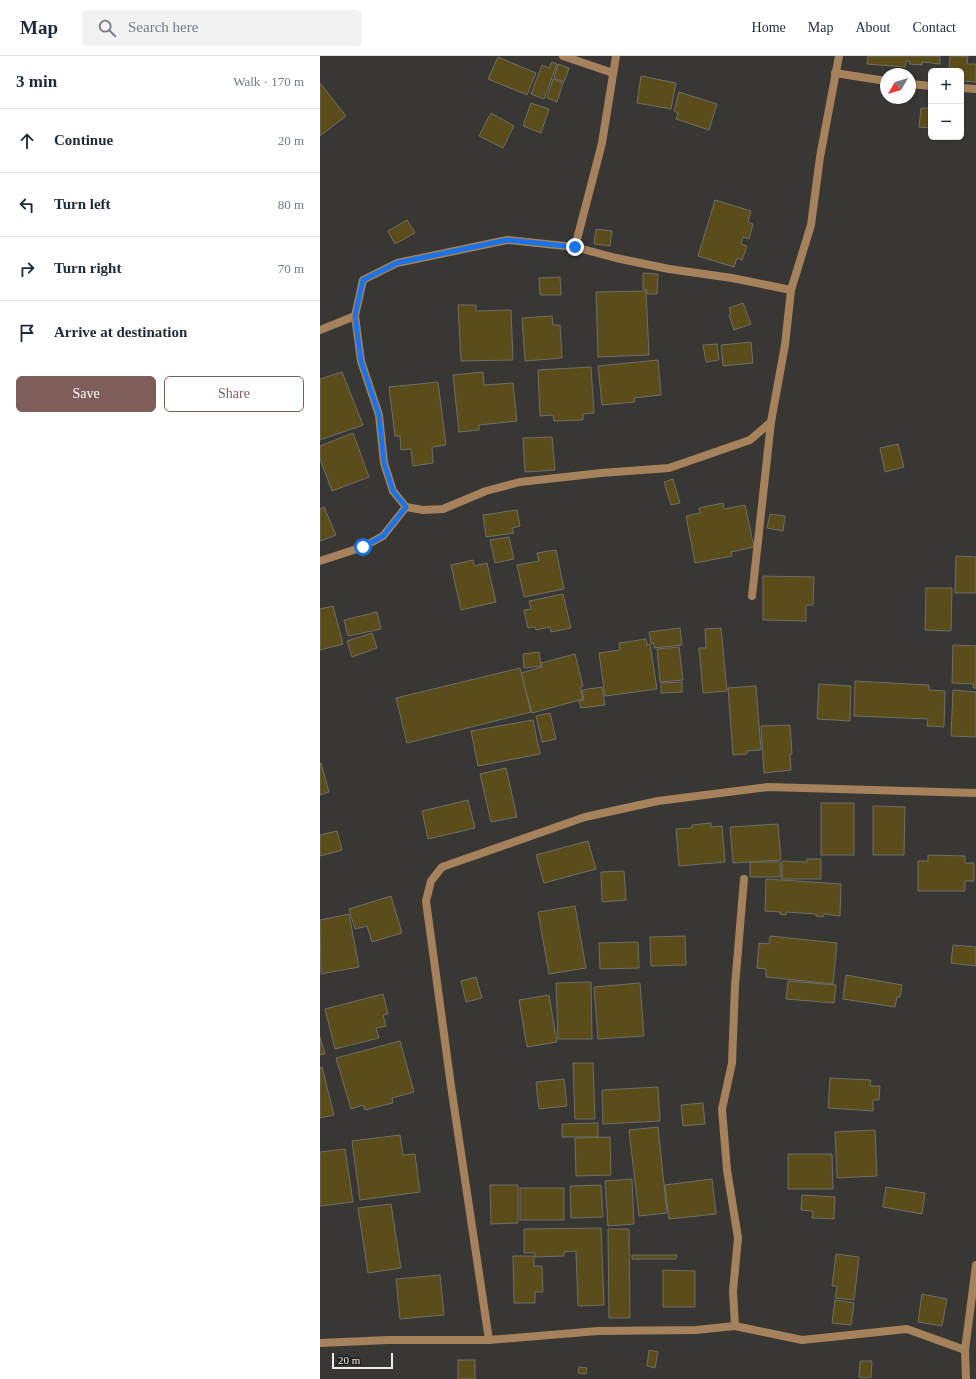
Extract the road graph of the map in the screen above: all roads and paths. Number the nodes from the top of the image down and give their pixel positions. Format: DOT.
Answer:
graph roads {
  1 [pos="563,56"];
  2 [pos="616,56"];
  3 [pos="839,56"];
  4 [pos="613,73"];
  5 [pos="835,73"];
  6 [pos="880,80"];
  7 [pos="916,85"];
  8 [pos="928,86"];
  9 [pos="964,88"];
  10 [pos="976,89"];
  11 [pos="575,247"];
  12 [pos="791,290"];
  13 [pos="355,316"];
  14 [pos="320,330"];
  15 [pos="771,422"];
  16 [pos="406,507"];
  17 [pos="320,561"];
  18 [pos="752,596"];
  19 [pos="976,793"];
  20 [pos="744,880"];
  21 [pos="976,1265"];
  22 [pos="735,1326"];
  23 [pos="489,1340"];
  24 [pos="320,1343"];
  25 [pos="964,1350"];
  26 [pos="966,1379"];
  1 -- 4 [label="street"];
  2 -- 4 [label="street"];
  3 -- 5 [label="street"];
  4 -- 11 [label="street"];
  5 -- 6 [label="street"];
  5 -- 12 [label="street"];
  7 -- 8 [label="street"];
  9 -- 10 [label="street"];
  11 -- 12 [label="street"];
  11 -- 13 [label="street"];
  12 -- 15 [label="street"];
  13 -- 14 [label="street"];
  13 -- 16 [label="street"];
  15 -- 16 [label="street"];
  15 -- 18 [label="street"];
  16 -- 17 [label="street"];
  19 -- 23 [label="street"];
  20 -- 22 [label="street"];
  21 -- 25 [label="street"];
  22 -- 23 [label="street"];
  22 -- 25 [label="street"];
  23 -- 24 [label="street"];
  25 -- 26 [label="street"];
}
